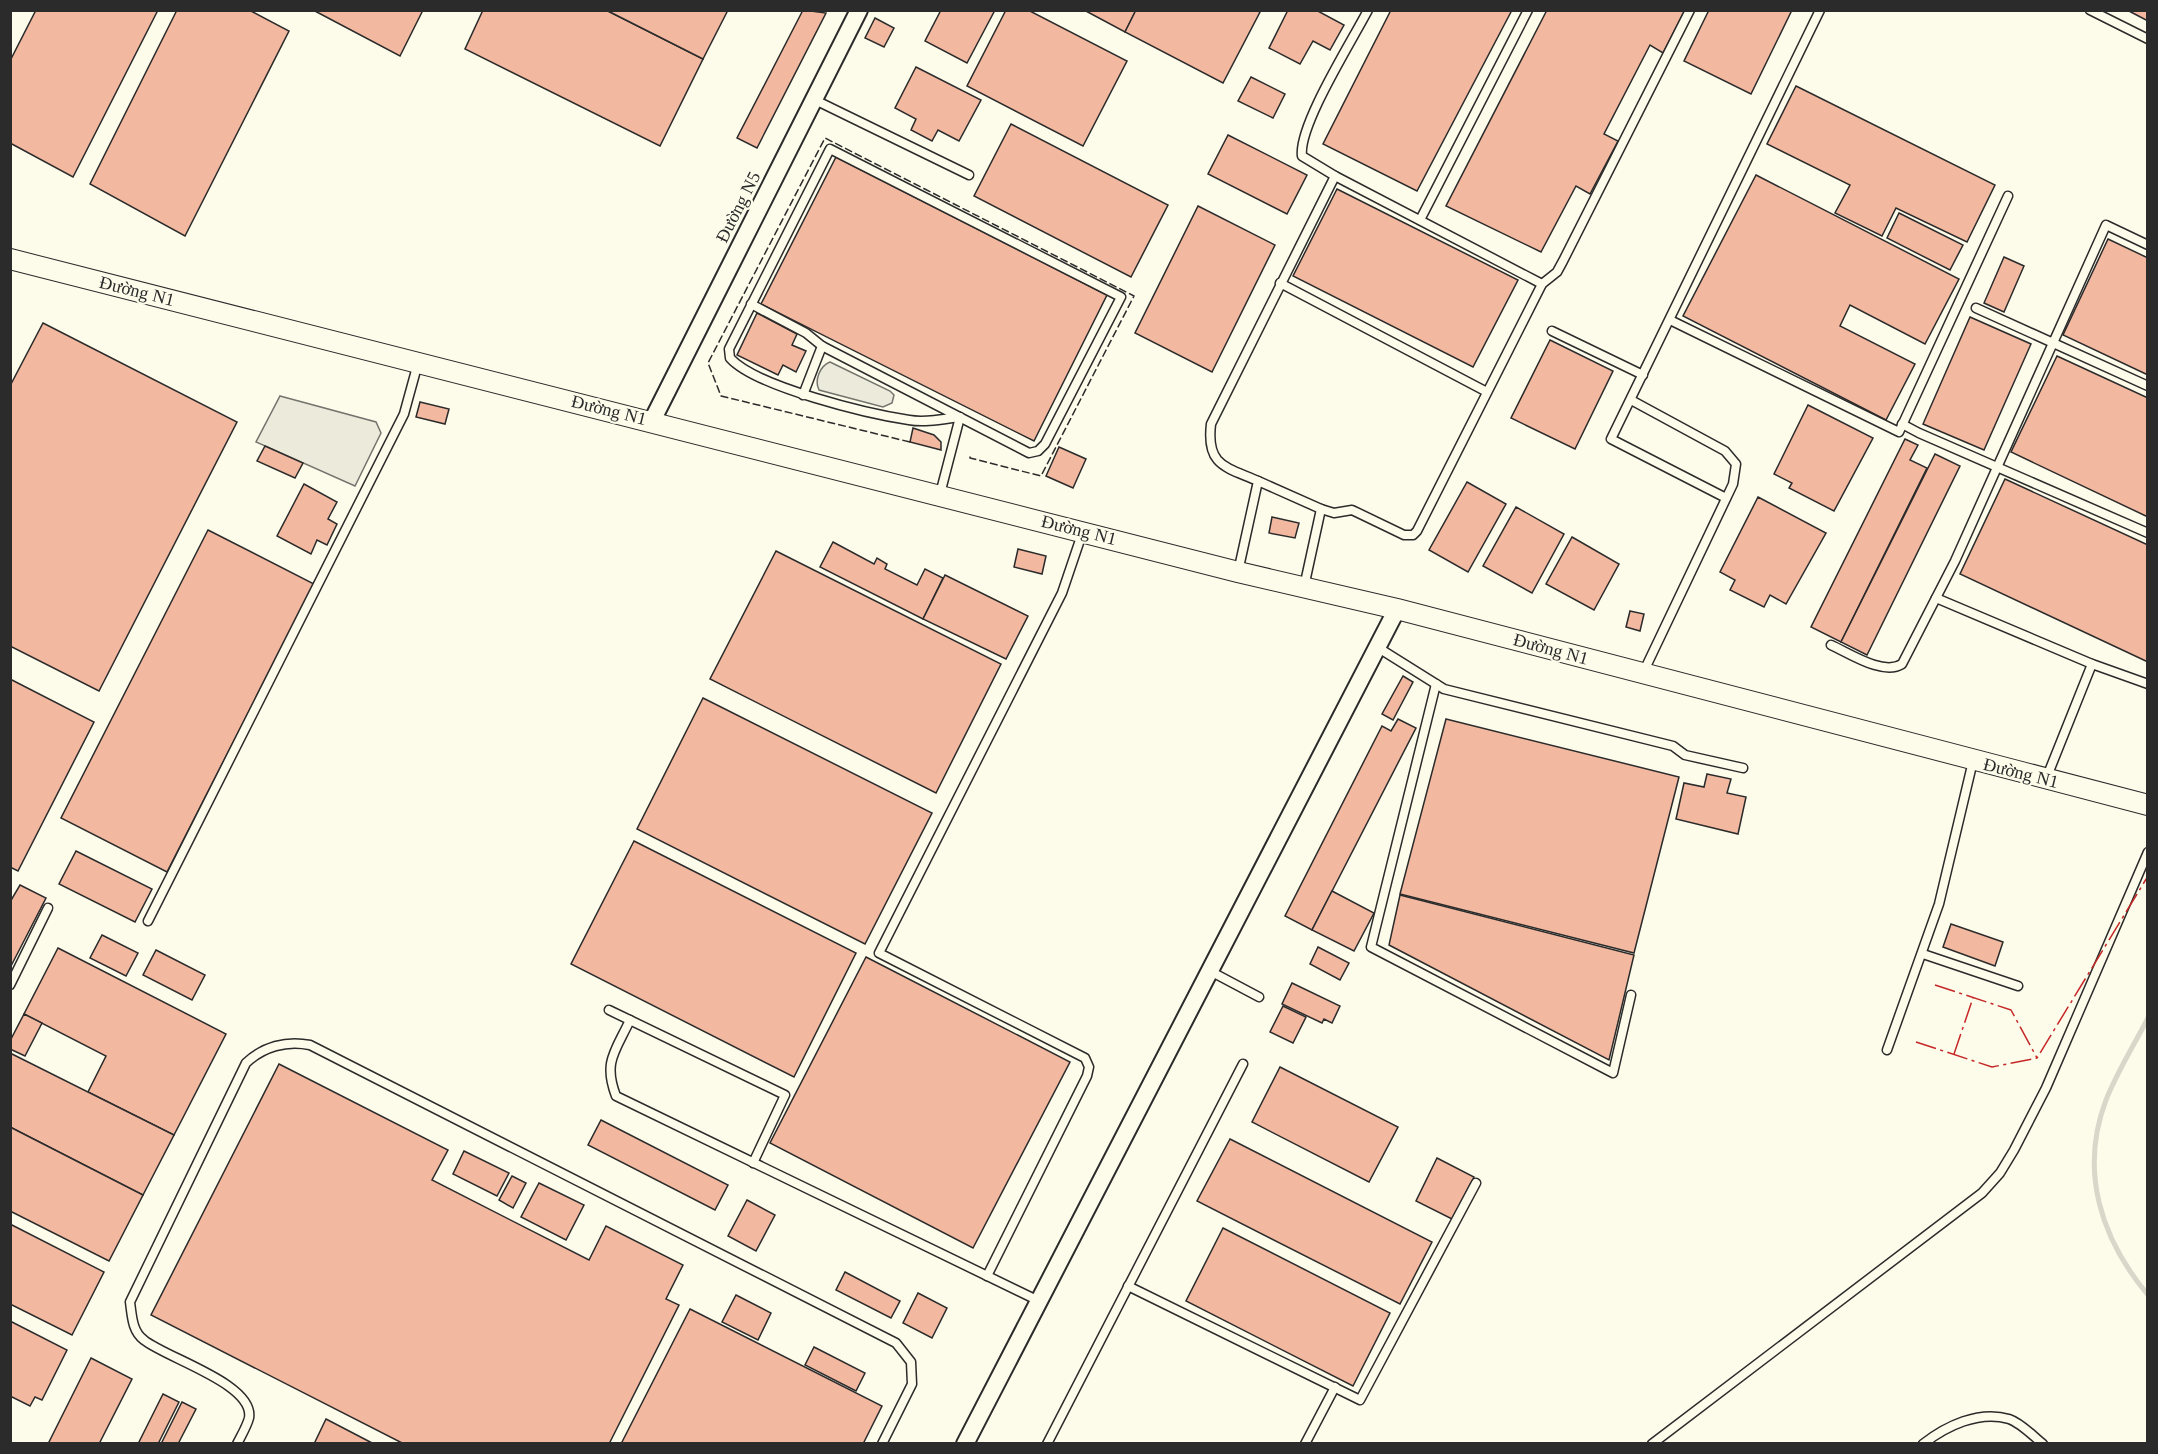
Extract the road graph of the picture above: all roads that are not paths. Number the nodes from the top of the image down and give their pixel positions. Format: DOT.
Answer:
graph roads {
  1 [pos="859,10"];
  2 [pos="1368,10"];
  3 [pos="1528,10"];
  4 [pos="1690,10"];
  5 [pos="1820,10"];
  6 [pos="2090,10"];
  7 [pos="2148,39"];
  8 [pos="815,100"];
  9 [pos="969,175"];
  10 [pos="1335,176"];
  11 [pos="2007,196"];
  12 [pos="1420,220"];
  13 [pos="2148,245"];
  14 [pos="10,258"];
  15 [pos="1280,283"];
  16 [pos="1542,284"];
  17 [pos="751,304"];
  18 [pos="1976,308"];
  19 [pos="1670,320"];
  20 [pos="1552,330"];
  21 [pos="2052,343"];
  22 [pos="822,346"];
  23 [pos="418,362"];
  24 [pos="1643,375"];
  25 [pos="2148,386"];
  26 [pos="1487,392"];
  27 [pos="803,395"];
  28 [pos="1631,400"];
  29 [pos="960,417"];
  30 [pos="652,421"];
  31 [pos="1902,424"];
  32 [pos="1996,468"];
  33 [pos="1258,482"];
  34 [pos="940,495"];
  35 [pos="1726,498"];
  36 [pos="1321,509"];
  37 [pos="1083,531"];
  38 [pos="2148,533"];
  39 [pos="1238,572"];
  40 [pos="1304,587"];
  41 [pos="1936,598"];
  42 [pos="1397,609"];
  43 [pos="1830,645"];
  44 [pos="1377,647"];
  45 [pos="2092,664"];
  46 [pos="1643,673"];
  47 [pos="1436,684"];
  48 [pos="2148,684"];
  49 [pos="1973,761"];
  50 [pos="1743,768"];
  51 [pos="2046,779"];
  52 [pos="2148,805"];
  53 [pos="2148,852"];
  54 [pos="48,908"];
  55 [pos="148,921"];
  56 [pos="1923,954"];
  57 [pos="1210,971"];
  58 [pos="10,986"];
  59 [pos="2018,986"];
  60 [pos="1631,995"];
  61 [pos="1259,997"];
  62 [pos="609,1010"];
  63 [pos="630,1020"];
  64 [pos="1887,1050"];
  65 [pos="1243,1064"];
  66 [pos="753,1163"];
  67 [pos="1476,1183"];
  68 [pos="987,1276"];
  69 [pos="1128,1286"];
  70 [pos="1039,1301"];
  71 [pos="1335,1387"];
  72 [pos="237,1443"];
  73 [pos="882,1443"];
  74 [pos="965,1443"];
  75 [pos="1047,1443"];
  76 [pos="1305,1443"];
  77 [pos="1652,1443"];
  78 [pos="1923,1443"];
  79 [pos="2043,1443"];
  1 -- 8 [label="street, Đường N5"];
  2 -- 10 [label="lane"];
  3 -- 12 [label="lane"];
  4 -- 16 [label="lane"];
  5 -- 19 [label="lane"];
  6 -- 7 [label="lane"];
  8 -- 9 [label="lane"];
  8 -- 30 [label="street, Đường N5"];
  10 -- 12 [label="lane"];
  10 -- 15 [label="lane"];
  11 -- 31 [label="lane"];
  12 -- 16 [label="lane"];
  13 -- 21 [label="lane"];
  14 -- 23 [label="street, Đường N1"];
  15 -- 26 [label="lane"];
  15 -- 33 [label="lane"];
  16 -- 26 [label="lane"];
  17 -- 22 [label="lane"];
  17 -- 27 [label="lane"];
  17 -- 29 [label="lane"];
  18 -- 21 [label="lane"];
  19 -- 24 [label="lane"];
  19 -- 31 [label="lane"];
  20 -- 24 [label="lane"];
  21 -- 25 [label="lane"];
  21 -- 32 [label="lane"];
  22 -- 27 [label="lane"];
  22 -- 29 [label="lane"];
  23 -- 30 [label="street, Đường N1"];
  23 -- 55 [label="lane"];
  24 -- 28 [label="lane"];
  26 -- 36 [label="lane"];
  27 -- 29 [label="lane"];
  28 -- 35 [label="lane"];
  28 -- 35 [label="lane"];
  29 -- 34 [label="lane"];
  30 -- 34 [label="street, Đường N1"];
  31 -- 32 [label="lane"];
  32 -- 38 [label="lane"];
  32 -- 41 [label="lane"];
  33 -- 36 [label="lane"];
  33 -- 39 [label="lane"];
  34 -- 37 [label="street, Đường N1"];
  35 -- 46 [label="lane"];
  36 -- 40 [label="lane"];
  37 -- 39 [label="street, Đường N1"];
  37 -- 68 [label="lane"];
  39 -- 40 [label="street, Đường N1"];
  40 -- 42 [label="street, Đường N1"];
  41 -- 43 [label="lane"];
  41 -- 45 [label="lane"];
  42 -- 44 [label="street"];
  42 -- 46 [label="street, Đường N1"];
  44 -- 47 [label="lane"];
  44 -- 57 [label="street"];
  45 -- 48 [label="lane"];
  45 -- 51 [label="lane"];
  46 -- 49 [label="street, Đường N1"];
  47 -- 50 [label="lane"];
  47 -- 60 [label="lane"];
  49 -- 51 [label="street, Đường N1"];
  49 -- 56 [label="lane"];
  51 -- 52 [label="street, Đường N1"];
  53 -- 77 [label="lane"];
  54 -- 58 [label="lane"];
  56 -- 59 [label="lane"];
  56 -- 64 [label="lane"];
  57 -- 61 [label="lane"];
  57 -- 70 [label="street"];
  62 -- 63 [label="lane"];
  63 -- 66 [label="lane"];
  63 -- 66 [label="lane"];
  65 -- 69 [label="lane"];
  66 -- 68 [label="lane"];
  67 -- 71 [label="lane"];
  68 -- 70 [label="lane"];
  69 -- 71 [label="lane"];
  69 -- 75 [label="lane"];
  70 -- 74 [label="street"];
  71 -- 76 [label="lane"];
  72 -- 73 [label="lane"];
  78 -- 79 [label="lane"];
}
